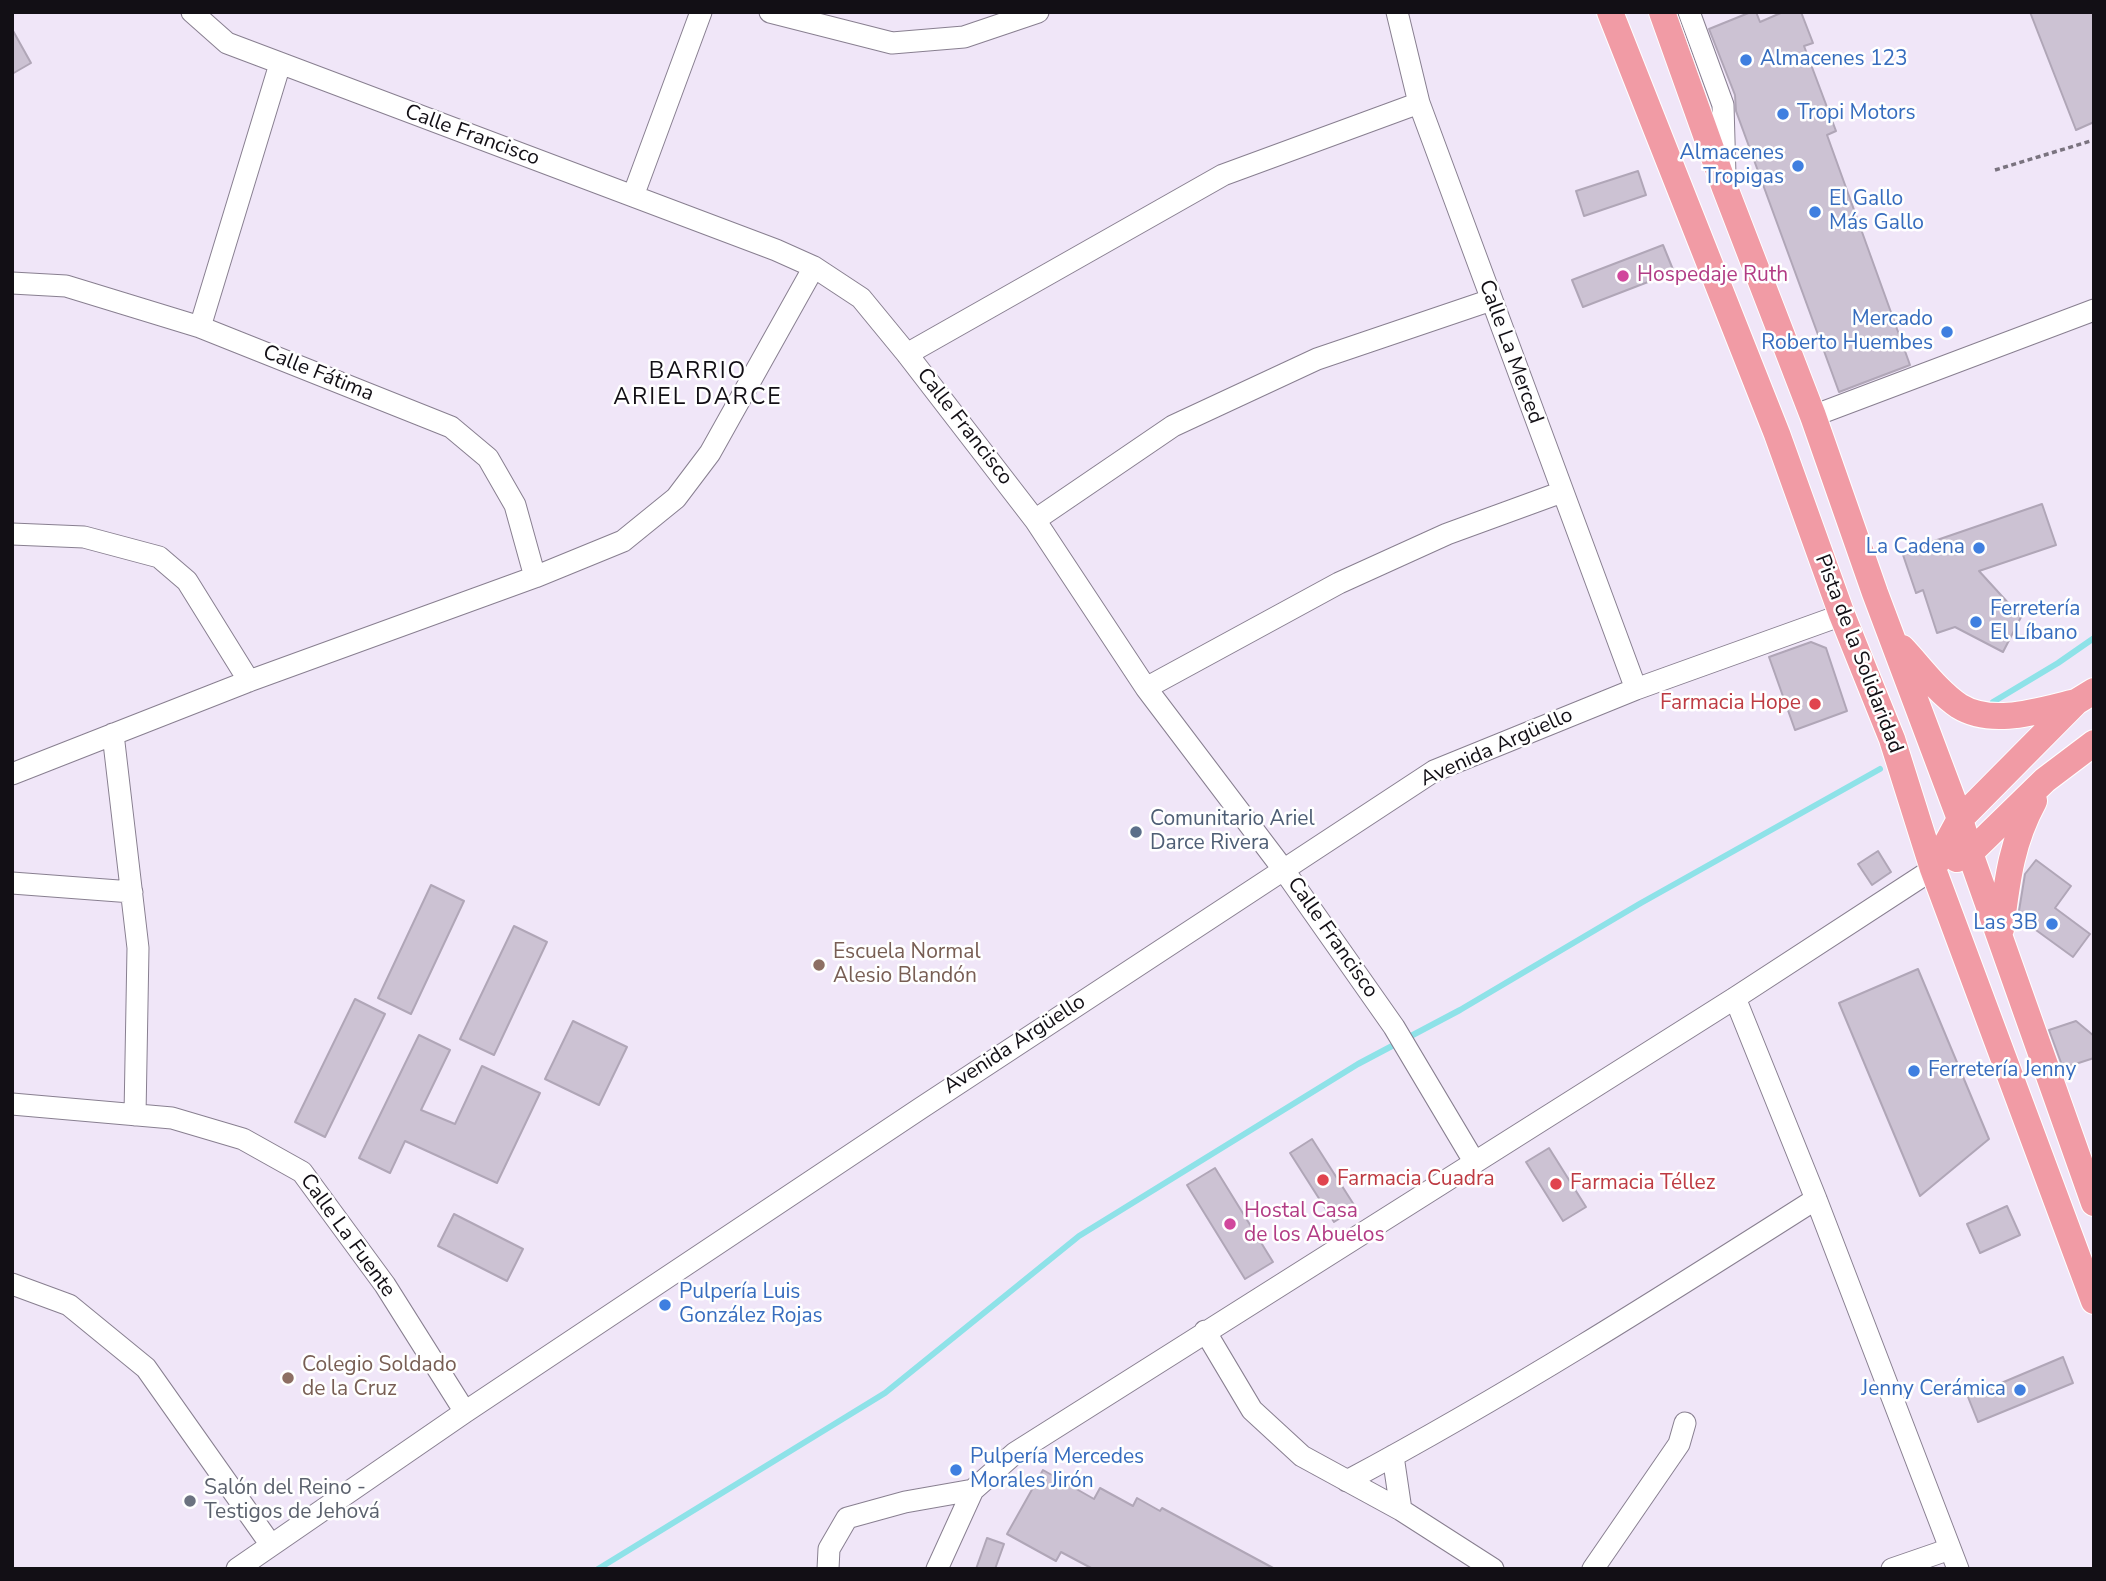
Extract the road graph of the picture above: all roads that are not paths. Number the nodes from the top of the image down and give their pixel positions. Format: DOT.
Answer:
graph roads {
  1 [pos="192,12"];
  2 [pos="701,12"];
  3 [pos="770,12"];
  4 [pos="1038,12"];
  5 [pos="1397,12"];
  6 [pos="1610,12"];
  7 [pos="1662,12"];
  8 [pos="1689,12"];
  9 [pos="280,64"];
  10 [pos="1419,103"];
  11 [pos="1725,188"];
  12 [pos="633,196"];
  13 [pos="814,267"];
  14 [pos="12,283"];
  15 [pos="1491,300"];
  16 [pos="2094,310"];
  17 [pos="200,327"];
  18 [pos="907,354"];
  19 [pos="1813,416"];
  20 [pos="1562,492"];
  21 [pos="1035,520"];
  22 [pos="12,534"];
  23 [pos="535,577"];
  24 [pos="1842,615"];
  25 [pos="1891,636"];
  26 [pos="249,681"];
  27 [pos="1146,688"];
  28 [pos="1636,689"];
  29 [pos="2085,697"];
  30 [pos="113,734"];
  31 [pos="2094,743"];
  32 [pos="12,774"];
  33 [pos="2045,780"];
  34 [pos="1961,819"];
  35 [pos="1970,853"];
  36 [pos="1283,869"];
  37 [pos="1933,869"];
  38 [pos="12,883"];
  39 [pos="132,892"];
  40 [pos="2000,934"];
  41 [pos="1735,998"];
  42 [pos="12,1104"];
  43 [pos="135,1115"];
  44 [pos="1475,1163"];
  45 [pos="1816,1199"];
  46 [pos="2094,1203"];
  47 [pos="12,1284"];
  48 [pos="2094,1300"];
  49 [pos="1205,1331"];
  50 [pos="465,1412"];
  51 [pos="1685,1423"];
  52 [pos="1393,1456"];
  53 [pos="1347,1481"];
  54 [pos="974,1490"];
  55 [pos="1401,1510"];
  56 [pos="271,1545"];
  57 [pos="1950,1549"];
  58 [pos="237,1569"];
  59 [pos="828,1569"];
  60 [pos="937,1569"];
  61 [pos="1493,1569"];
  62 [pos="1593,1569"];
  63 [pos="1892,1569"];
  64 [pos="1958,1569"];
  1 -- 9 [label="street, Calle Francisco"];
  2 -- 12 [label="street"];
  3 -- 4 [label="street"];
  5 -- 10 [label="street, Calle La Merced"];
  6 -- 24 [label="main road, Pista de la Solidaridad"];
  7 -- 11 [label="main road, Pista de la Solidaridad"];
  8 -- 11 [label="street"];
  9 -- 12 [label="street, Calle Francisco"];
  9 -- 17 [label="street"];
  10 -- 15 [label="street, Calle La Merced"];
  10 -- 18 [label="street"];
  11 -- 19 [label="main road, Pista de la Solidaridad"];
  12 -- 13 [label="street, Calle Francisco"];
  13 -- 18 [label="street, Calle Francisco"];
  13 -- 23 [label="street"];
  14 -- 17 [label="street, Calle Fátima"];
  15 -- 20 [label="street, Calle La Merced"];
  15 -- 21 [label="street"];
  16 -- 19 [label="street"];
  17 -- 23 [label="street, Calle Fátima"];
  18 -- 21 [label="street, Calle Francisco"];
  19 -- 25 [label="main road, Pista de la Solidaridad"];
  20 -- 27 [label="street"];
  20 -- 28 [label="street, Calle La Merced"];
  21 -- 27 [label="street, Calle Francisco"];
  22 -- 26 [label="street"];
  23 -- 26 [label="street"];
  24 -- 28 [label="street, Avenida Argüello"];
  24 -- 37 [label="main road, Pista de la Solidaridad"];
  25 -- 29 [label="main road"];
  25 -- 34 [label="main road, Pista de la Solidaridad"];
  26 -- 30 [label="street"];
  27 -- 36 [label="street, Calle Francisco"];
  28 -- 36 [label="street, Avenida Argüello"];
  29 -- 34 [label="main road"];
  30 -- 32 [label="street"];
  30 -- 39 [label="street"];
  31 -- 33 [label="main road"];
  33 -- 35 [label="main road"];
  33 -- 40 [label="main road"];
  34 -- 35 [label="main road, Pista de la Solidaridad"];
  34 -- 37 [label="main road"];
  35 -- 37 [label="main road"];
  35 -- 40 [label="main road, Pista de la Solidaridad"];
  36 -- 44 [label="street, Calle Francisco"];
  36 -- 50 [label="street, Avenida Argüello"];
  37 -- 41 [label="street"];
  37 -- 48 [label="main road, Pista de la Solidaridad"];
  38 -- 39 [label="street"];
  39 -- 43 [label="street"];
  40 -- 46 [label="main road, Pista de la Solidaridad"];
  41 -- 44 [label="street"];
  41 -- 45 [label="street"];
  42 -- 43 [label="street, Calle La Fuente"];
  43 -- 50 [label="street, Calle La Fuente"];
  44 -- 49 [label="street"];
  45 -- 52 [label="street"];
  45 -- 57 [label="street"];
  47 -- 56 [label="street"];
  49 -- 53 [label="street"];
  49 -- 54 [label="street"];
  50 -- 56 [label="street, Avenida Argüello"];
  51 -- 62 [label="street"];
  52 -- 53 [label="street"];
  52 -- 55 [label="street"];
  53 -- 55 [label="street"];
  54 -- 59 [label="street"];
  54 -- 60 [label="street"];
  55 -- 61 [label="street"];
  56 -- 58 [label="street, Avenida Argüello"];
  57 -- 63 [label="street"];
  57 -- 64 [label="street"];
}
